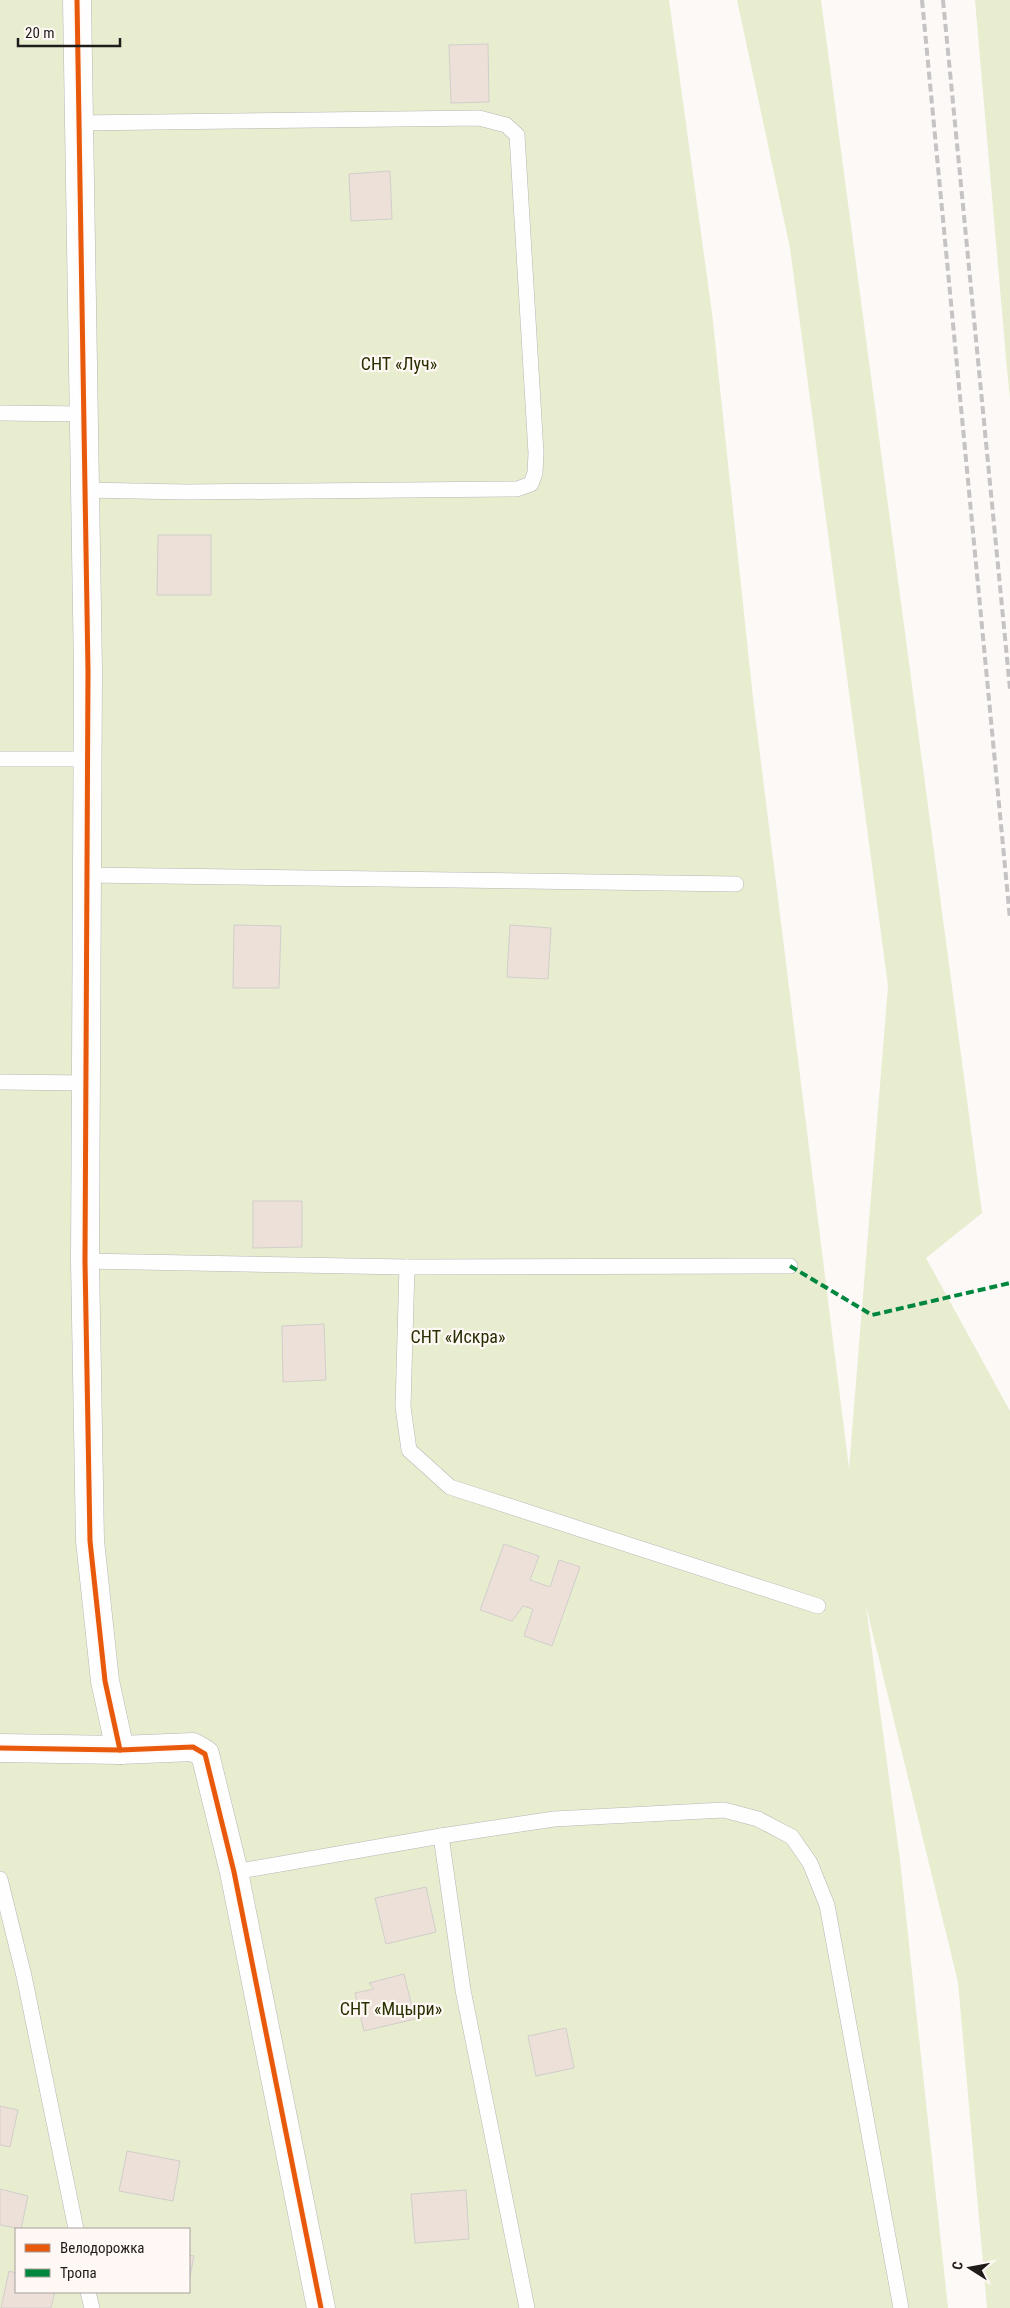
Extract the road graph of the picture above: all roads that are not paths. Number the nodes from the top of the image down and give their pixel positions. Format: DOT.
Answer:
graph roads {
  1 [pos="77,0"];
  2 [pos="79,123"];
  3 [pos="0,413"];
  4 [pos="84,414"];
  5 [pos="85,490"];
  6 [pos="0,758"];
  7 [pos="87,759"];
  8 [pos="86,875"];
  9 [pos="736,884"];
  10 [pos="0,1082"];
  11 [pos="86,1083"];
  12 [pos="85,1261"];
  13 [pos="790,1266"];
  14 [pos="407,1267"];
  15 [pos="818,1606"];
  16 [pos="0,1748"];
  17 [pos="120,1750"];
  18 [pos="441,1836"];
  19 [pos="234,1872"];
  20 [pos="0,1880"];
  21 [pos="76,2228"];
  22 [pos="88,2293"];
  23 [pos="92,2308"];
  24 [pos="321,2308"];
  25 [pos="527,2308"];
  26 [pos="901,2308"];
  1 -- 2 [label="street"];
  2 -- 4 [label="street"];
  2 -- 5 [label="lane"];
  3 -- 4 [label="lane"];
  4 -- 5 [label="street"];
  5 -- 7 [label="street"];
  6 -- 7 [label="lane"];
  7 -- 8 [label="street"];
  8 -- 9 [label="lane"];
  8 -- 11 [label="street"];
  10 -- 11 [label="lane"];
  11 -- 12 [label="street"];
  12 -- 14 [label="lane"];
  12 -- 17 [label="street"];
  13 -- 14 [label="lane"];
  14 -- 15 [label="lane"];
  16 -- 17 [label="street"];
  17 -- 19 [label="street"];
  18 -- 19 [label="lane"];
  18 -- 25 [label="lane"];
  18 -- 26 [label="lane"];
  19 -- 24 [label="street"];
  20 -- 21 [label="lane"];
  22 -- 23 [label="lane"];
}
